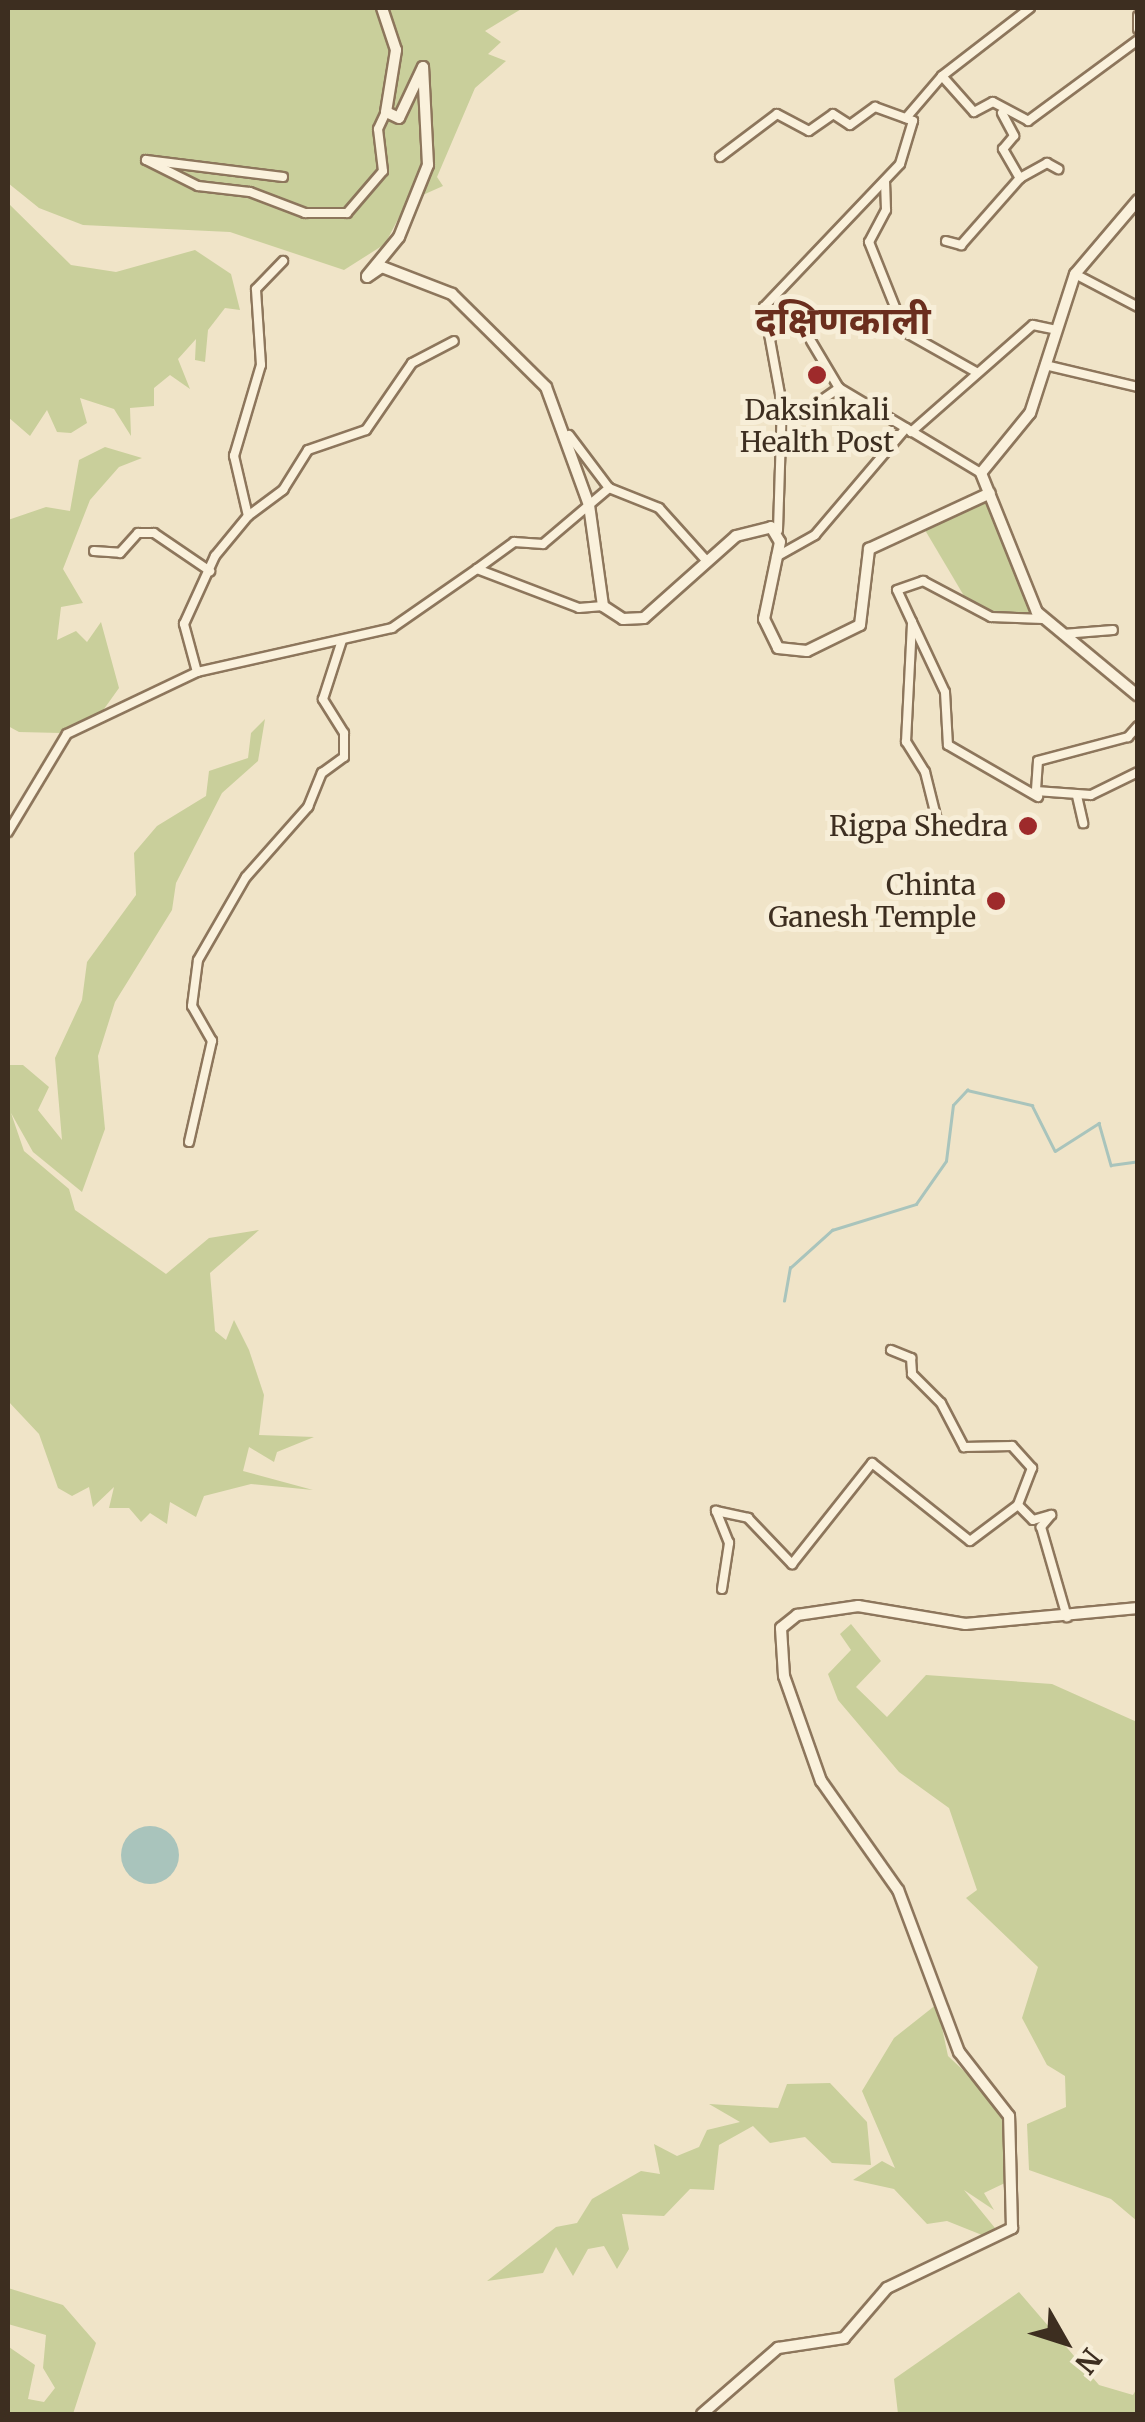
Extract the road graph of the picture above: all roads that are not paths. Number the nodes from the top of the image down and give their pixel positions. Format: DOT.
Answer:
graph roads {
  1 [pos="382,8"];
  2 [pos="1030,8"];
  3 [pos="1138,16"];
  4 [pos="1138,28"];
  5 [pos="1138,40"];
  6 [pos="942,76"];
  7 [pos="386,112"];
  8 [pos="1002,114"];
  9 [pos="906,118"];
  10 [pos="720,157"];
  11 [pos="1058,169"];
  12 [pos="283,178"];
  13 [pos="1020,178"];
  14 [pos="885,181"];
  15 [pos="1138,200"];
  16 [pos="946,241"];
  17 [pos="283,261"];
  18 [pos="1076,274"];
  19 [pos="1138,307"];
  20 [pos="1052,329"];
  21 [pos="454,341"];
  22 [pos="811,341"];
  23 [pos="1044,365"];
  24 [pos="976,372"];
  25 [pos="1138,386"];
  26 [pos="838,388"];
  27 [pos="782,405"];
  28 [pos="909,430"];
  29 [pos="569,436"];
  30 [pos="981,473"];
  31 [pos="609,488"];
  32 [pos="990,492"];
  33 [pos="589,505"];
  34 [pos="248,516"];
  35 [pos="778,530"];
  36 [pos="94,551"];
  37 [pos="776,557"];
  38 [pos="706,559"];
  39 [pos="477,569"];
  40 [pos="210,572"];
  41 [pos="603,606"];
  42 [pos="1042,619"];
  43 [pos="912,622"];
  44 [pos="1113,630"];
  45 [pos="1060,637"];
  46 [pos="342,640"];
  47 [pos="197,672"];
  48 [pos="1138,696"];
  49 [pos="1138,726"];
  50 [pos="1138,772"];
  51 [pos="1077,796"];
  52 [pos="1038,798"];
  53 [pos="1083,823"];
  54 [pos="939,828"];
  55 [pos="8,832"];
  56 [pos="189,1142"];
  57 [pos="891,1350"];
  58 [pos="1018,1505"];
  59 [pos="722,1590"];
  60 [pos="1138,1608"];
  61 [pos="1067,1617"];
  62 [pos="702,2414"];
  1 -- 7 [label="main road"];
  2 -- 6 [label="street"];
  3 -- 4 [label="street"];
  5 -- 8 [label="street"];
  6 -- 8 [label="street"];
  6 -- 9 [label="street"];
  7 -- 12 [label="street"];
  7 -- 29 [label="main road"];
  8 -- 13 [label="street"];
  9 -- 10 [label="street"];
  9 -- 14 [label="street"];
  11 -- 13 [label="street"];
  13 -- 16 [label="street"];
  14 -- 24 [label="street"];
  14 -- 27 [label="street"];
  15 -- 18 [label="main road"];
  17 -- 34 [label="street"];
  18 -- 19 [label="street"];
  18 -- 20 [label="main road"];
  20 -- 23 [label="main road"];
  20 -- 24 [label="street"];
  21 -- 34 [label="street"];
  22 -- 26 [label="street"];
  23 -- 25 [label="street"];
  23 -- 30 [label="main road"];
  24 -- 28 [label="street"];
  26 -- 27 [label="street"];
  26 -- 28 [label="street"];
  27 -- 35 [label="street"];
  28 -- 30 [label="street"];
  28 -- 37 [label="street"];
  29 -- 31 [label="street"];
  29 -- 33 [label="main road"];
  30 -- 32 [label="main road"];
  31 -- 33 [label="street"];
  31 -- 38 [label="street"];
  32 -- 37 [label="main road"];
  32 -- 42 [label="main road"];
  33 -- 39 [label="street"];
  33 -- 41 [label="main road"];
  34 -- 40 [label="street"];
  35 -- 37 [label="main road"];
  35 -- 38 [label="main road"];
  36 -- 40 [label="street"];
  38 -- 41 [label="main road"];
  39 -- 41 [label="street"];
  39 -- 46 [label="street"];
  40 -- 47 [label="street"];
  42 -- 43 [label="street"];
  42 -- 45 [label="main road"];
  43 -- 52 [label="street"];
  43 -- 54 [label="street"];
  44 -- 45 [label="street"];
  45 -- 48 [label="main road"];
  46 -- 47 [label="street"];
  46 -- 56 [label="street"];
  47 -- 55 [label="street"];
  49 -- 52 [label="street"];
  50 -- 51 [label="street"];
  51 -- 52 [label="street"];
  51 -- 53 [label="street"];
  57 -- 58 [label="street"];
  58 -- 59 [label="street"];
  58 -- 61 [label="street"];
  60 -- 61 [label="main road"];
  61 -- 62 [label="main road"];
}
